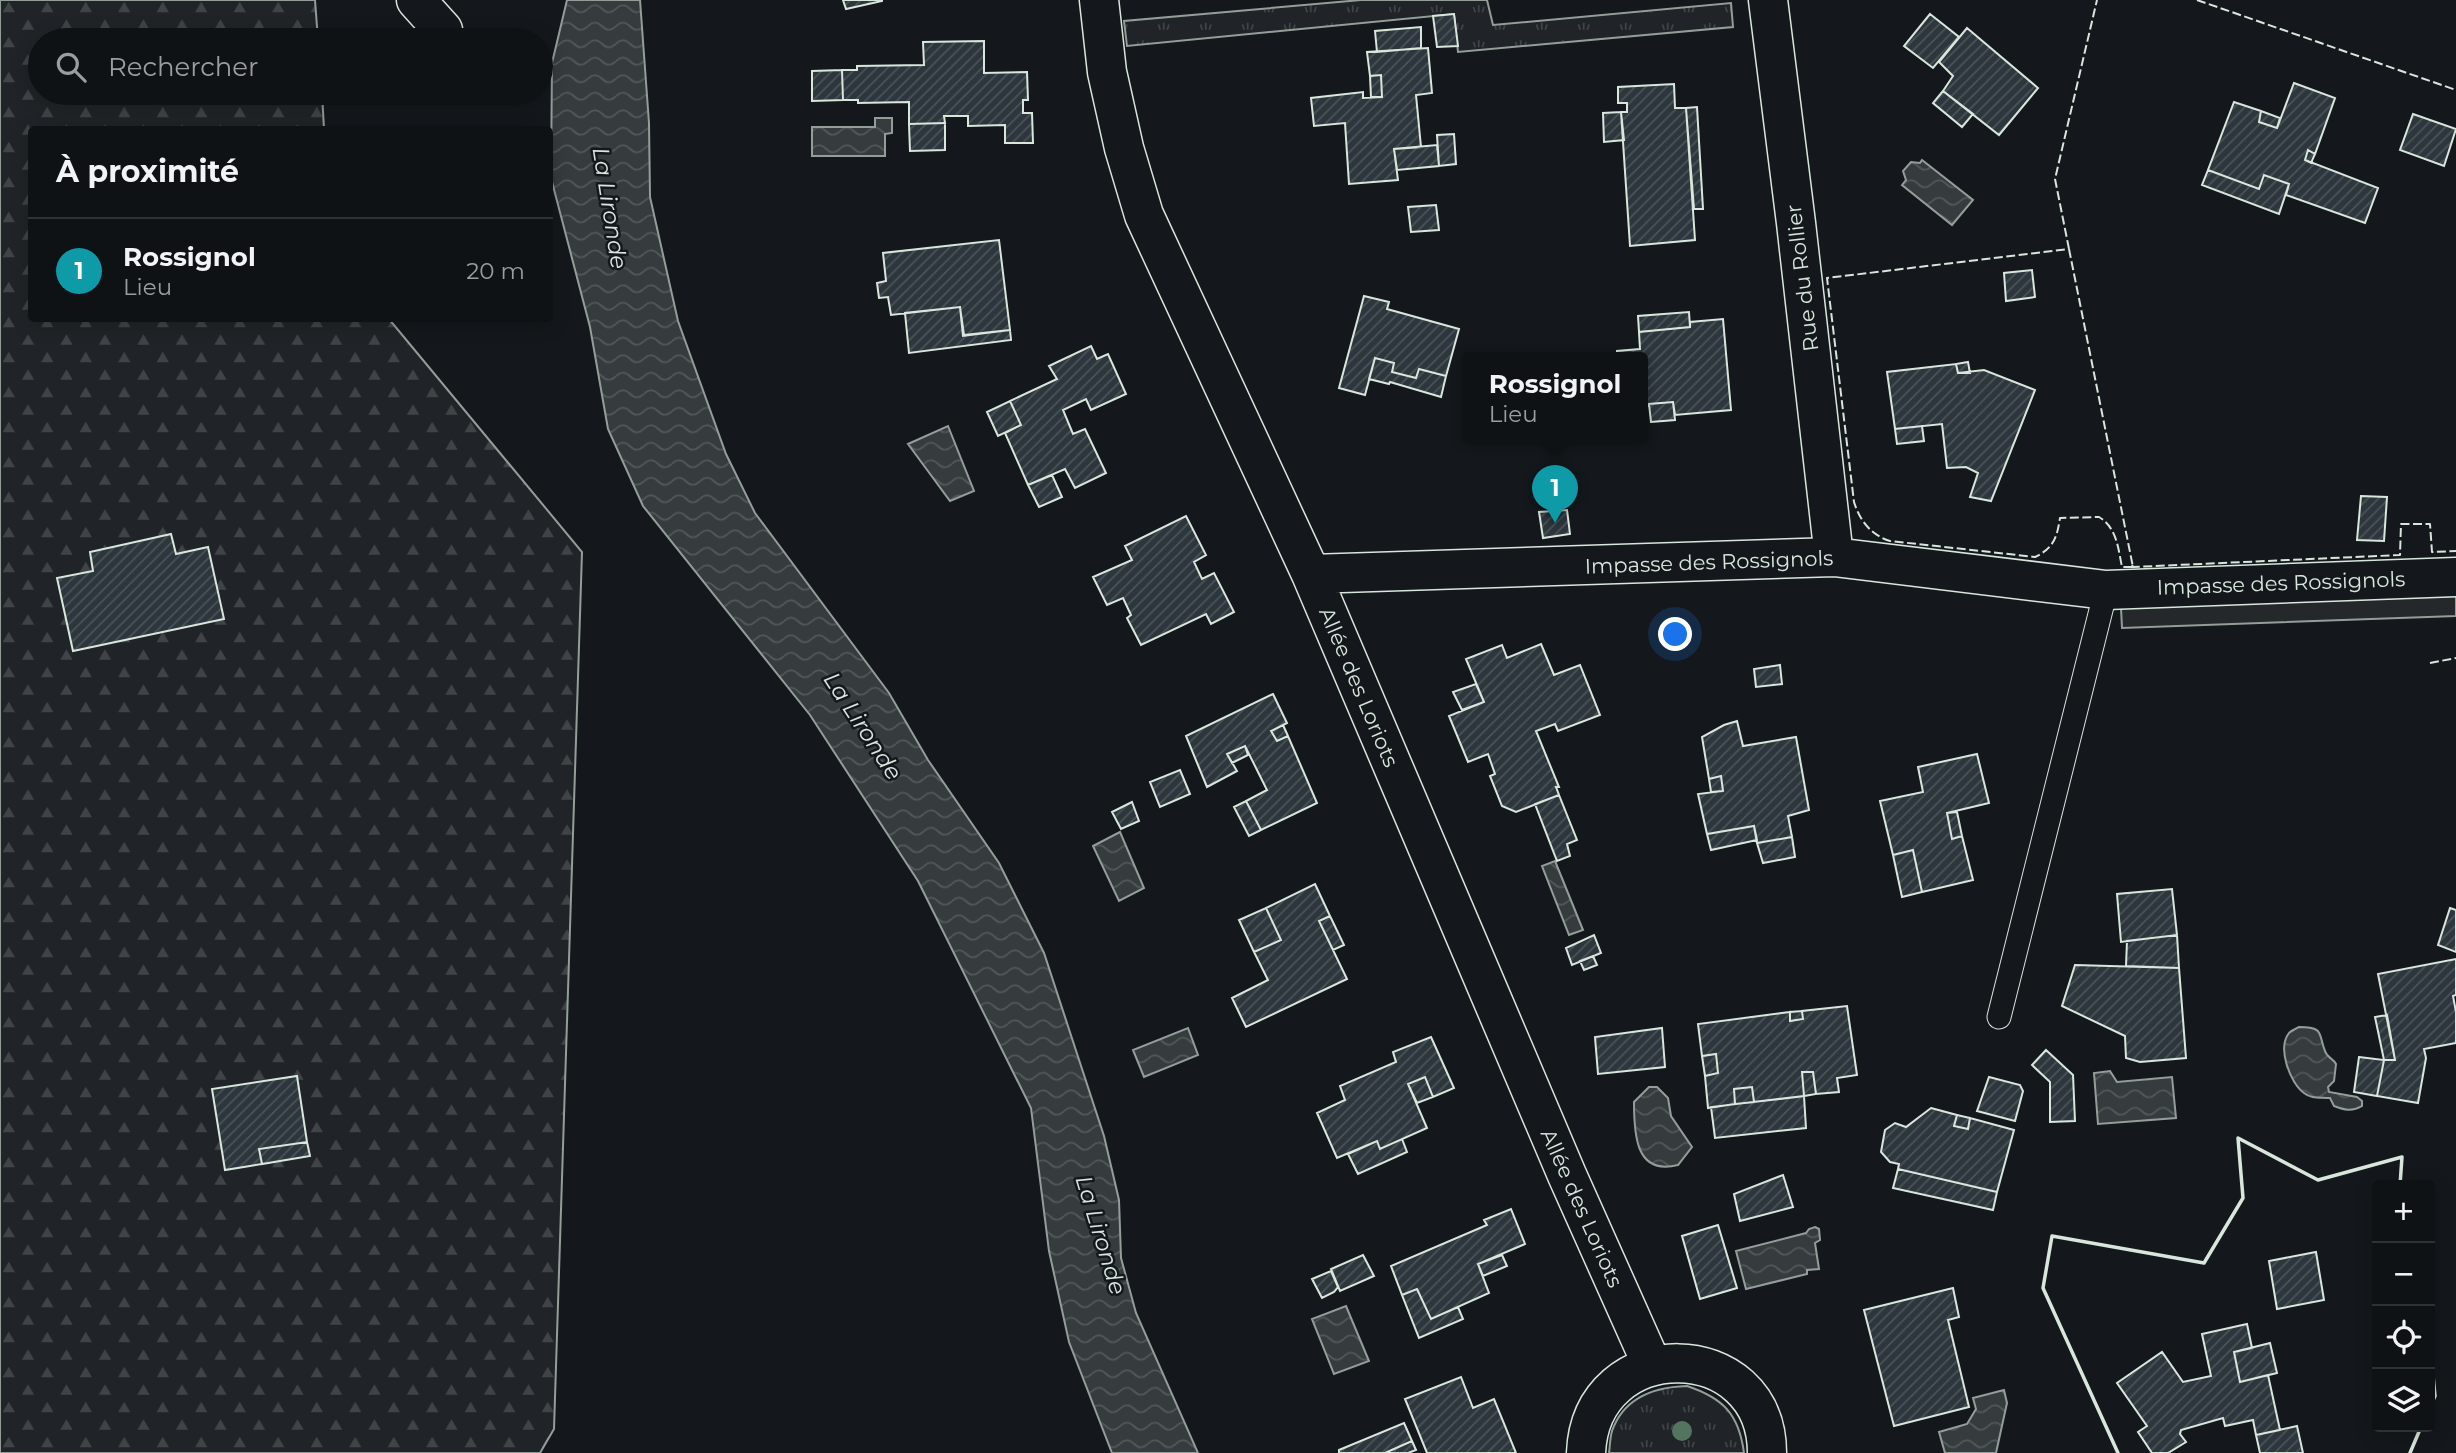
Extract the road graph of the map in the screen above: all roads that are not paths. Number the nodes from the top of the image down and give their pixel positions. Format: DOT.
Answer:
graph roads {
  1 [pos="416,0"];
  2 [pos="1099,0"];
  3 [pos="1768,0"];
  4 [pos="441,28"];
  5 [pos="1834,556"];
  6 [pos="1311,574"];
  7 [pos="2456,577"];
  8 [pos="2106,590"];
  9 [pos="1999,1017"];
  10 [pos="1652,1365"];
  11 [pos="1586,1453"];
  12 [pos="1767,1453"];
  1 -- 4 [label="street"];
  2 -- 6 [label="street, Allée des Loriots"];
  3 -- 5 [label="street, Rue du Rollier"];
  5 -- 6 [label="street, Impasse des Rossignols"];
  5 -- 8 [label="street, Impasse des Rossignols"];
  6 -- 10 [label="street, Allée des Loriots"];
  7 -- 8 [label="street, Impasse des Rossignols"];
  8 -- 9 [label="lane"];
  10 -- 11 [label="street"];
  10 -- 12 [label="street"];
}
